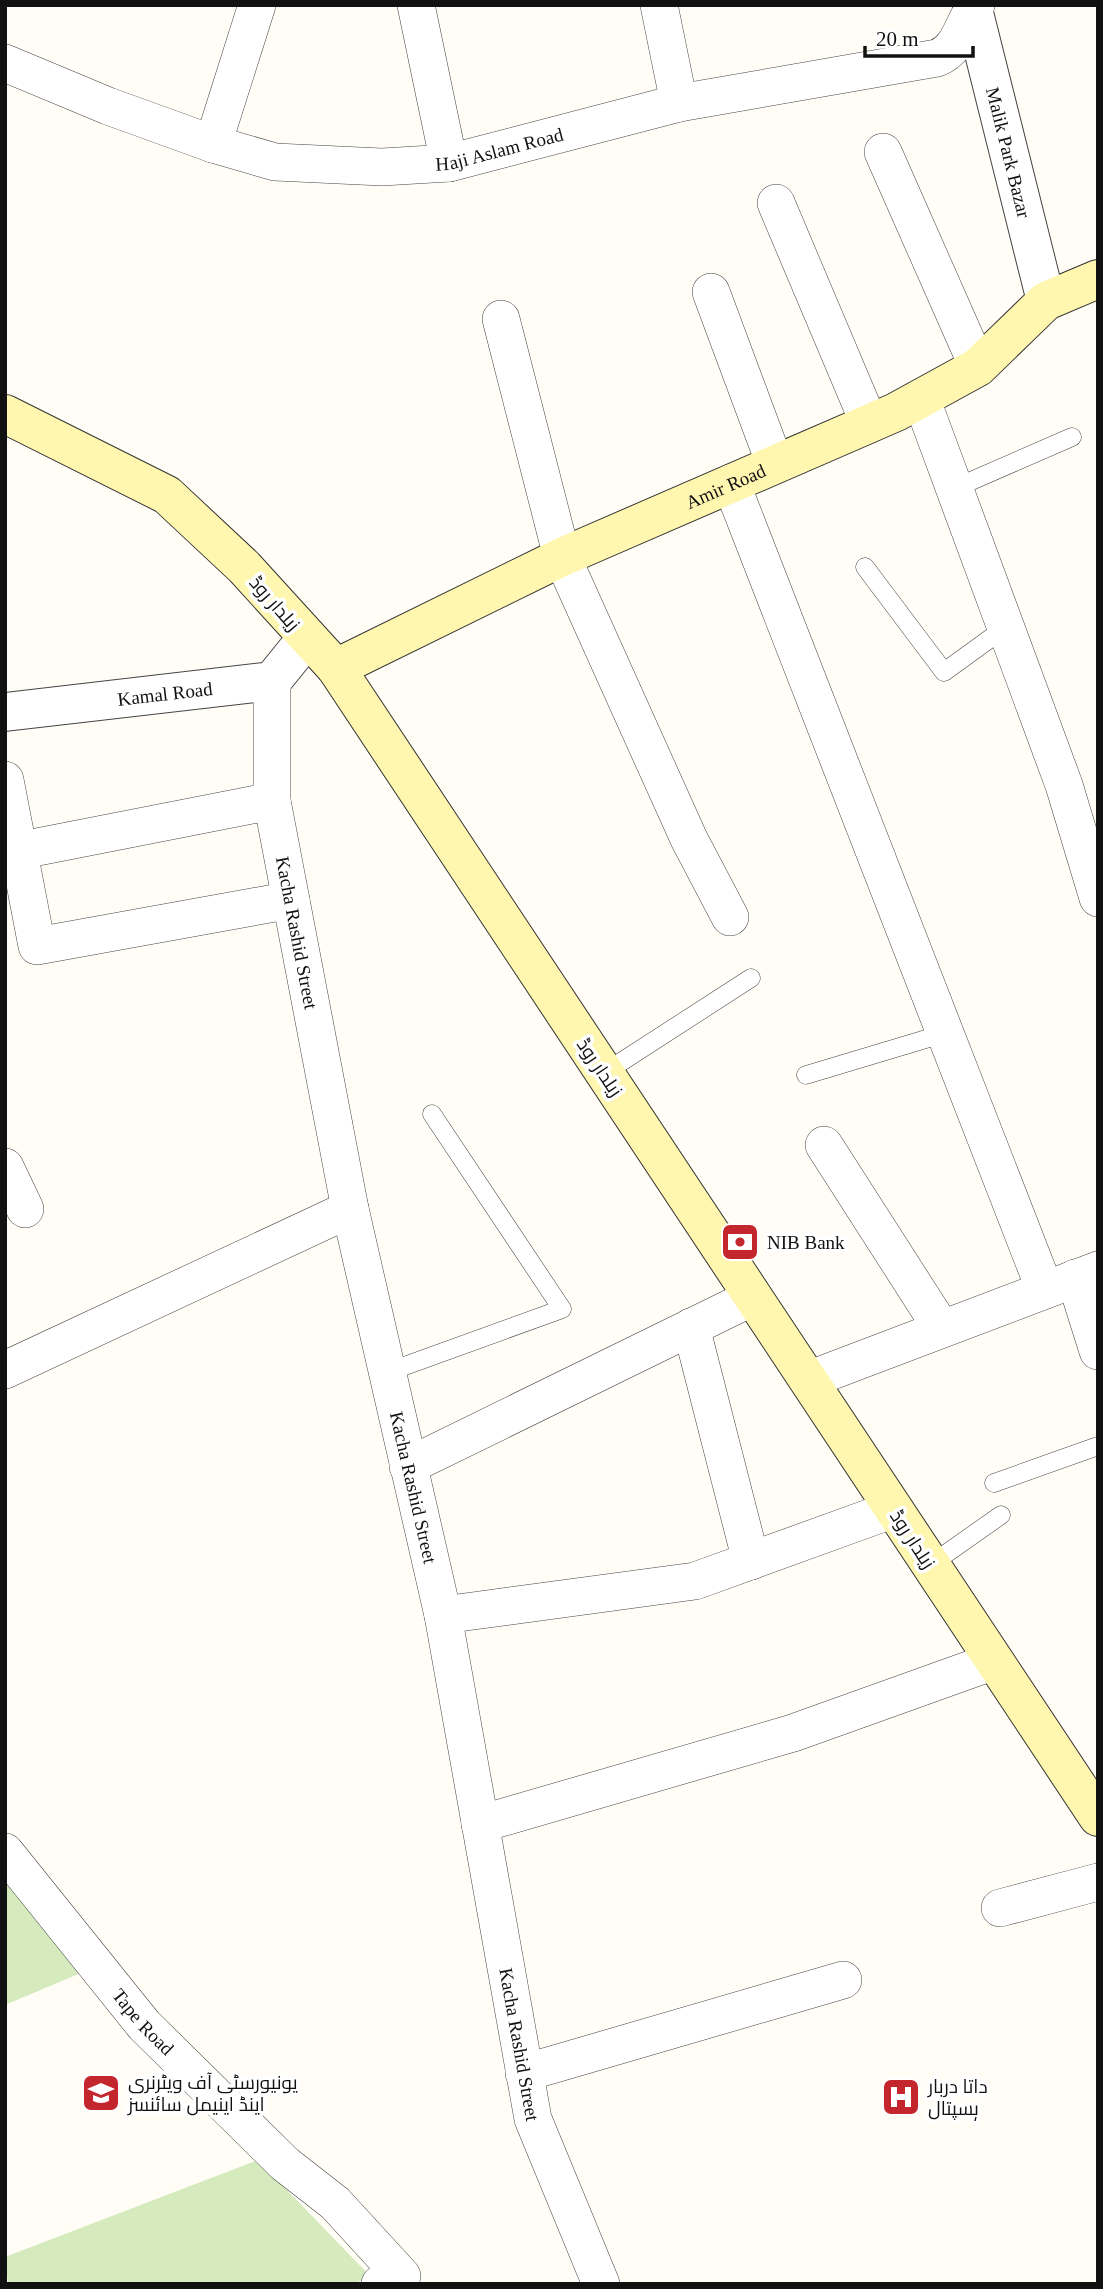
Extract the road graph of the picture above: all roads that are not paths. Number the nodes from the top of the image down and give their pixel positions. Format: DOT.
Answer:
graph roads {
  1 [pos="257,5"];
  2 [pos="416,5"];
  3 [pos="659,5"];
  4 [pos="974,6"];
  5 [pos="5,63"];
  6 [pos="679,103"];
  7 [pos="213,144"];
  8 [pos="883,152"];
  9 [pos="449,163"];
  10 [pos="776,204"];
  11 [pos="1098,279"];
  12 [pos="711,292"];
  13 [pos="1046,301"];
  14 [pos="500,319"];
  15 [pos="978,367"];
  16 [pos="921,398"];
  17 [pos="5,414"];
  18 [pos="869,423"];
  19 [pos="1072,438"];
  20 [pos="775,464"];
  21 [pos="731,483"];
  22 [pos="955,488"];
  23 [pos="562,557"];
  24 [pos="865,567"];
  25 [pos="1006,627"];
  26 [pos="306,639"];
  27 [pos="335,668"];
  28 [pos="272,681"];
  29 [pos="5,712"];
  30 [pos="5,780"];
  31 [pos="272,802"];
  32 [pos="17,851"];
  33 [pos="1098,898"];
  34 [pos="291,900"];
  35 [pos="730,917"];
  36 [pos="751,978"];
  37 [pos="946,1033"];
  38 [pos="604,1073"];
  39 [pos="806,1075"];
  40 [pos="432,1114"];
  41 [pos="824,1145"];
  42 [pos="5,1167"];
  43 [pos="25,1209"];
  44 [pos="351,1209"];
  45 [pos="1073,1279"];
  46 [pos="753,1297"];
  47 [pos="691,1326"];
  48 [pos="942,1329"];
  49 [pos="1098,1350"];
  50 [pos="5,1370"];
  51 [pos="388,1372"];
  52 [pos="808,1380"];
  53 [pos="1098,1446"];
  54 [pos="408,1466"];
  55 [pos="993,1483"];
  56 [pos="894,1510"];
  57 [pos="1001,1515"];
  58 [pos="751,1561"];
  59 [pos="930,1565"];
  60 [pos="443,1615"];
  61 [pos="994,1661"];
  62 [pos="1098,1817"];
  63 [pos="481,1824"];
  64 [pos="5,1852"];
  65 [pos="1098,1882"];
  66 [pos="1000,1908"];
  67 [pos="843,1980"];
  68 [pos="524,2073"];
  69 [pos="397,2281"];
  70 [pos="601,2284"];
  1 -- 7 [label="street"];
  2 -- 9 [label="street"];
  3 -- 6 [label="street"];
  4 -- 6 [label="street, Haji Aslam Road"];
  4 -- 13 [label="street, Malik Park Bazar"];
  5 -- 7 [label="street, Haji Aslam Road"];
  6 -- 9 [label="street, Haji Aslam Road"];
  7 -- 9 [label="street, Haji Aslam Road"];
  8 -- 15 [label="street"];
  10 -- 18 [label="street"];
  11 -- 13 [label="main road, Amir Road"];
  12 -- 20 [label="street"];
  13 -- 15 [label="main road, Amir Road"];
  14 -- 23 [label="street"];
  15 -- 16 [label="main road, Amir Road"];
  16 -- 18 [label="main road, Amir Road"];
  16 -- 22 [label="street"];
  17 -- 26 [label="main road, زیلدار روڈ"];
  18 -- 20 [label="main road, Amir Road"];
  19 -- 22 [label="lane"];
  20 -- 21 [label="main road, Amir Road"];
  21 -- 23 [label="main road, Amir Road"];
  21 -- 37 [label="street"];
  22 -- 25 [label="street"];
  23 -- 27 [label="main road, Amir Road"];
  23 -- 35 [label="street"];
  24 -- 25 [label="lane"];
  25 -- 33 [label="street"];
  26 -- 27 [label="main road, زیلدار روڈ"];
  26 -- 28 [label="street"];
  27 -- 38 [label="main road, زیلدار روڈ"];
  28 -- 29 [label="street, Kamal Road"];
  28 -- 31 [label="street, Kacha Rashid Street"];
  30 -- 32 [label="street"];
  31 -- 32 [label="street"];
  31 -- 34 [label="street, Kacha Rashid Street"];
  32 -- 34 [label="street"];
  34 -- 44 [label="street, Kacha Rashid Street"];
  36 -- 38 [label="lane"];
  37 -- 39 [label="lane"];
  37 -- 45 [label="street"];
  38 -- 46 [label="main road, زیلدار روڈ"];
  40 -- 51 [label="lane"];
  41 -- 48 [label="street"];
  42 -- 43 [label="street"];
  44 -- 50 [label="street"];
  44 -- 51 [label="street, Kacha Rashid Street"];
  45 -- 48 [label="street"];
  45 -- 49 [label="street"];
  46 -- 47 [label="street"];
  46 -- 52 [label="main road, زیلدار روڈ"];
  47 -- 54 [label="street"];
  47 -- 58 [label="street"];
  48 -- 52 [label="street"];
  51 -- 54 [label="street, Kacha Rashid Street"];
  52 -- 56 [label="main road, زیلدار روڈ"];
  53 -- 55 [label="lane"];
  54 -- 60 [label="street, Kacha Rashid Street"];
  56 -- 58 [label="street"];
  56 -- 59 [label="main road, زیلدار روڈ"];
  57 -- 59 [label="lane"];
  58 -- 60 [label="street"];
  59 -- 61 [label="main road, زیلدار روڈ"];
  60 -- 63 [label="street, Kacha Rashid Street"];
  61 -- 62 [label="main road, زیلدار روڈ"];
  61 -- 63 [label="street"];
  63 -- 68 [label="street, Kacha Rashid Street"];
  64 -- 69 [label="street, Tape Road"];
  65 -- 66 [label="street"];
  67 -- 68 [label="street"];
  68 -- 70 [label="street, Kacha Rashid Street"];
}
